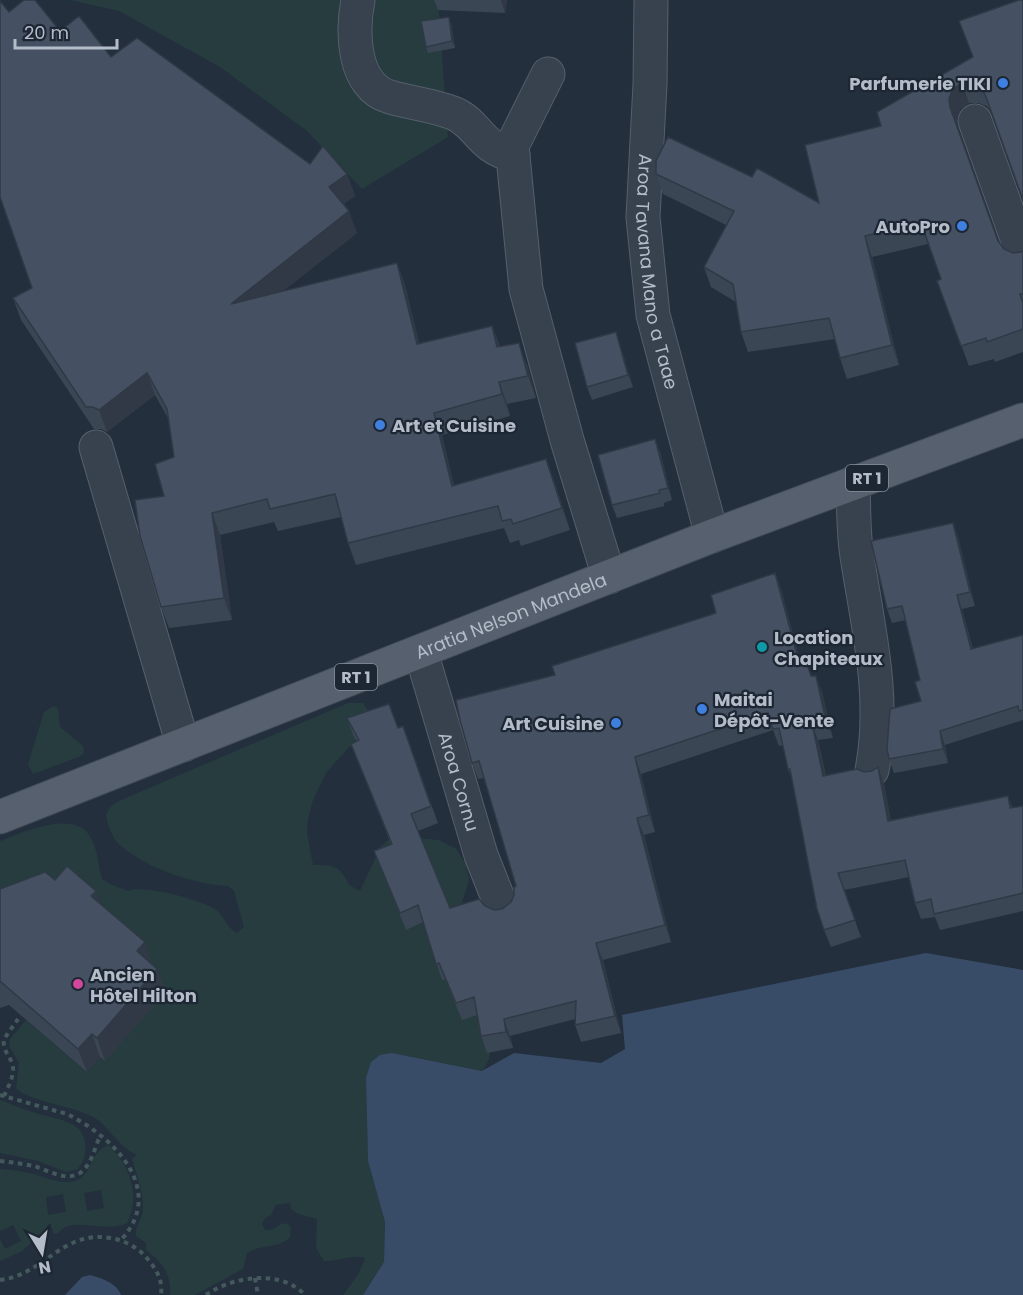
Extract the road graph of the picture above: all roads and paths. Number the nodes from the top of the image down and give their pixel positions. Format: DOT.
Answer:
graph roads {
  1 [pos="358,0"];
  2 [pos="651,0"];
  3 [pos="548,74"];
  4 [pos="975,122"];
  5 [pos="513,155"];
  6 [pos="1023,255"];
  7 [pos="1023,420"];
  8 [pos="96,447"];
  9 [pos="853,483"];
  10 [pos="712,537"];
  11 [pos="609,577"];
  12 [pos="421,652"];
  13 [pos="183,745"];
  14 [pos="872,770"];
  15 [pos="0,817"];
  16 [pos="502,908"];
  17 [pos="18,1019"];
  18 [pos="2,1095"];
  19 [pos="100,1136"];
  20 [pos="0,1161"];
  21 [pos="120,1239"];
  22 [pos="255,1278"];
  23 [pos="0,1280"];
  24 [pos="161,1295"];
  25 [pos="206,1295"];
  26 [pos="258,1295"];
  27 [pos="305,1295"];
  1 -- 5 [label="street"];
  2 -- 10 [label="street, Aroa Tavana Mano a Taae"];
  3 -- 5 [label="street"];
  4 -- 6 [label="street"];
  5 -- 11 [label="street"];
  7 -- 9 [label="main road, Aratia Nelson Mandela / RT 1"];
  8 -- 13 [label="street"];
  9 -- 10 [label="main road, Aratia Nelson Mandela / RT 1"];
  9 -- 14 [label="street"];
  10 -- 11 [label="main road, Aratia Nelson Mandela / RT 1"];
  11 -- 12 [label="main road, Aratia Nelson Mandela / RT 1"];
  12 -- 13 [label="main road, Aratia Nelson Mandela / RT 1"];
  12 -- 16 [label="street, Aroa Cornu"];
  13 -- 15 [label="main road, Aratia Nelson Mandela / RT 1"];
  17 -- 18 [label="path"];
  18 -- 19 [label="path"];
  19 -- 20 [label="path"];
  19 -- 21 [label="path"];
  21 -- 23 [label="path"];
  21 -- 24 [label="path"];
  22 -- 25 [label="path"];
  22 -- 26 [label="path"];
  22 -- 27 [label="path"];
}
